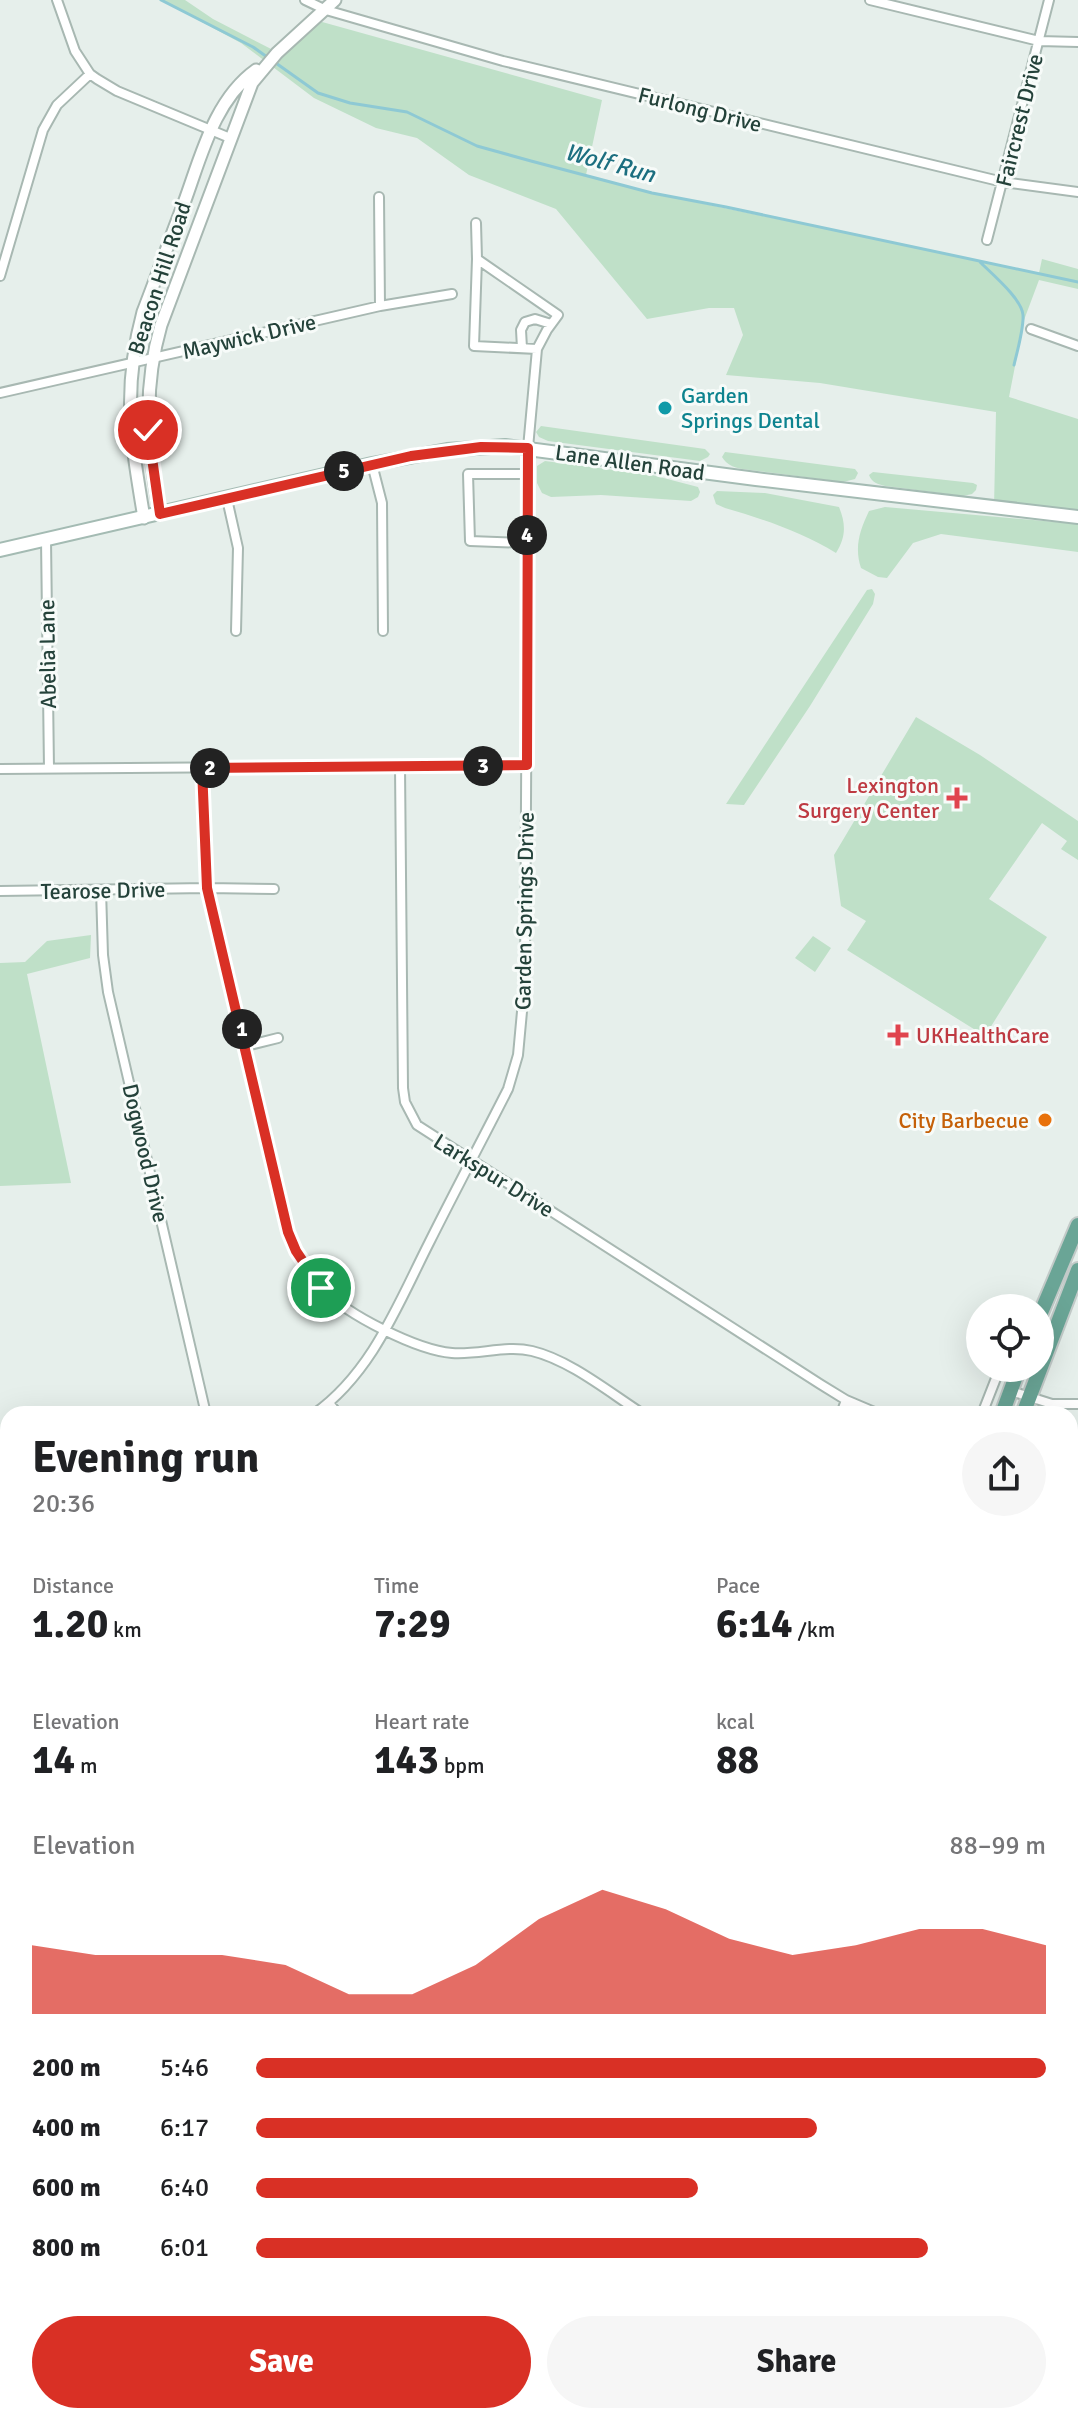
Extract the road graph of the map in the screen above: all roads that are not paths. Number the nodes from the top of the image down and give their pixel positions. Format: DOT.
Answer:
graph roads {
  1 [pos="57,0"];
  2 [pos="305,0"];
  3 [pos="335,0"];
  4 [pos="870,0"];
  5 [pos="1049,0"];
  6 [pos="326,10"];
  7 [pos="1039,41"];
  8 [pos="1078,42"];
  9 [pos="267,63"];
  10 [pos="90,74"];
  11 [pos="211,129"];
  12 [pos="230,138"];
  13 [pos="1003,182"];
  14 [pos="1078,192"];
  15 [pos="379,197"];
  16 [pos="476,223"];
  17 [pos="987,240"];
  18 [pos="477,259"];
  19 [pos="0,276"];
  20 [pos="452,294"];
  21 [pos="380,306"];
  22 [pos="551,324"];
  23 [pos="1031,329"];
  24 [pos="1078,346"];
  25 [pos="522,348"];
  26 [pos="537,349"];
  27 [pos="152,359"];
  28 [pos="131,364"];
  29 [pos="0,393"];
  30 [pos="528,448"];
  31 [pos="372,464"];
  32 [pos="527,474"];
  33 [pos="227,499"];
  34 [pos="160,514"];
  35 [pos="1078,517"];
  36 [pos="144,518"];
  37 [pos="46,540"];
  38 [pos="527,543"];
  39 [pos="0,550"];
  40 [pos="236,631"];
  41 [pos="383,631"];
  42 [pos="527,765"];
  43 [pos="400,767"];
  44 [pos="49,768"];
  45 [pos="202,768"];
  46 [pos="0,769"];
  47 [pos="207,888"];
  48 [pos="274,889"];
  49 [pos="101,890"];
  50 [pos="0,891"];
  51 [pos="278,1038"];
  52 [pos="246,1046"];
  53 [pos="471,1159"];
  54 [pos="1078,1225"];
  55 [pos="1078,1270"];
  56 [pos="1049,1294"];
  57 [pos="385,1330"];
  58 [pos="995,1382"];
  59 [pos="1014,1382"];
  60 [pos="1011,1391"];
  61 [pos="1030,1397"];
  62 [pos="846,1400"];
  63 [pos="329,1403"];
  64 [pos="1078,1404"];
  65 [pos="204,1406"];
  66 [pos="325,1406"];
  67 [pos="331,1406"];
  68 [pos="630,1406"];
  69 [pos="844,1406"];
  70 [pos="860,1406"];
  71 [pos="985,1406"];
  72 [pos="1005,1406"];
  73 [pos="1026,1406"];
  1 -- 10 [label="street"];
  2 -- 6 [label="street, Furlong Drive"];
  3 -- 6 [label="street, Beacon Hill Road"];
  4 -- 7 [label="street"];
  5 -- 7 [label="street, Faircrest Drive"];
  6 -- 9 [label="street, Beacon Hill Road"];
  6 -- 13 [label="street, Furlong Drive"];
  7 -- 8 [label="street"];
  7 -- 13 [label="street, Faircrest Drive"];
  9 -- 11 [label="street, Beacon Hill Road"];
  9 -- 12 [label="street, Beacon Hill Road"];
  10 -- 11 [label="street"];
  10 -- 19 [label="street"];
  11 -- 12 [label="street"];
  11 -- 28 [label="street, Beacon Hill Road"];
  12 -- 27 [label="street, Beacon Hill Road"];
  13 -- 14 [label="street, Furlong Drive"];
  13 -- 17 [label="street, Faircrest Drive"];
  15 -- 21 [label="street"];
  16 -- 18 [label="street"];
  18 -- 22 [label="street"];
  18 -- 25 [label="street"];
  20 -- 21 [label="street, Maywick Drive"];
  21 -- 27 [label="street, Maywick Drive"];
  22 -- 25 [label="street"];
  22 -- 26 [label="street"];
  23 -- 24 [label="street"];
  25 -- 26 [label="street"];
  26 -- 30 [label="street, Garden Springs Drive"];
  27 -- 28 [label="street, Maywick Drive"];
  27 -- 34 [label="street, Beacon Hill Road"];
  28 -- 29 [label="street, Maywick Drive"];
  28 -- 36 [label="street, Beacon Hill Road"];
  30 -- 31 [label="main road, Lane Allen Road"];
  30 -- 32 [label="street, Garden Springs Drive"];
  30 -- 35 [label="main road, Lane Allen Road"];
  31 -- 33 [label="main road, Lane Allen Road"];
  31 -- 41 [label="street"];
  32 -- 38 [label="street, Garden Springs Drive"];
  32 -- 38 [label="street"];
  33 -- 34 [label="main road, Lane Allen Road"];
  33 -- 40 [label="street"];
  34 -- 36 [label="main road, Lane Allen Road"];
  36 -- 37 [label="main road, Lane Allen Road"];
  37 -- 39 [label="main road, Lane Allen Road"];
  37 -- 44 [label="street, Abelia Lane"];
  38 -- 42 [label="street, Garden Springs Drive"];
  42 -- 43 [label="street"];
  42 -- 53 [label="street, Garden Springs Drive"];
  43 -- 45 [label="street"];
  43 -- 53 [label="street, Larkspur Drive"];
  44 -- 45 [label="street"];
  44 -- 46 [label="street"];
  45 -- 47 [label="street"];
  47 -- 48 [label="street, Tearose Drive"];
  47 -- 49 [label="street, Tearose Drive"];
  47 -- 52 [label="street"];
  49 -- 50 [label="street, Tearose Drive"];
  49 -- 65 [label="street, Dogwood Drive"];
  51 -- 52 [label="street"];
  52 -- 57 [label="street"];
  53 -- 57 [label="street, Garden Springs Drive"];
  53 -- 62 [label="street, Larkspur Drive"];
  54 -- 56 [label="main road"];
  55 -- 61 [label="main road"];
  57 -- 63 [label="street, Garden Springs Drive"];
  57 -- 68 [label="street"];
  58 -- 71 [label="street"];
  59 -- 60 [label="main road"];
  60 -- 61 [label="street"];
  60 -- 72 [label="main road"];
  61 -- 64 [label="street"];
  61 -- 73 [label="main road"];
  62 -- 69 [label="street"];
  62 -- 70 [label="street, Larkspur Drive"];
  63 -- 66 [label="street, Garden Springs Drive"];
  63 -- 67 [label="street"];
}
